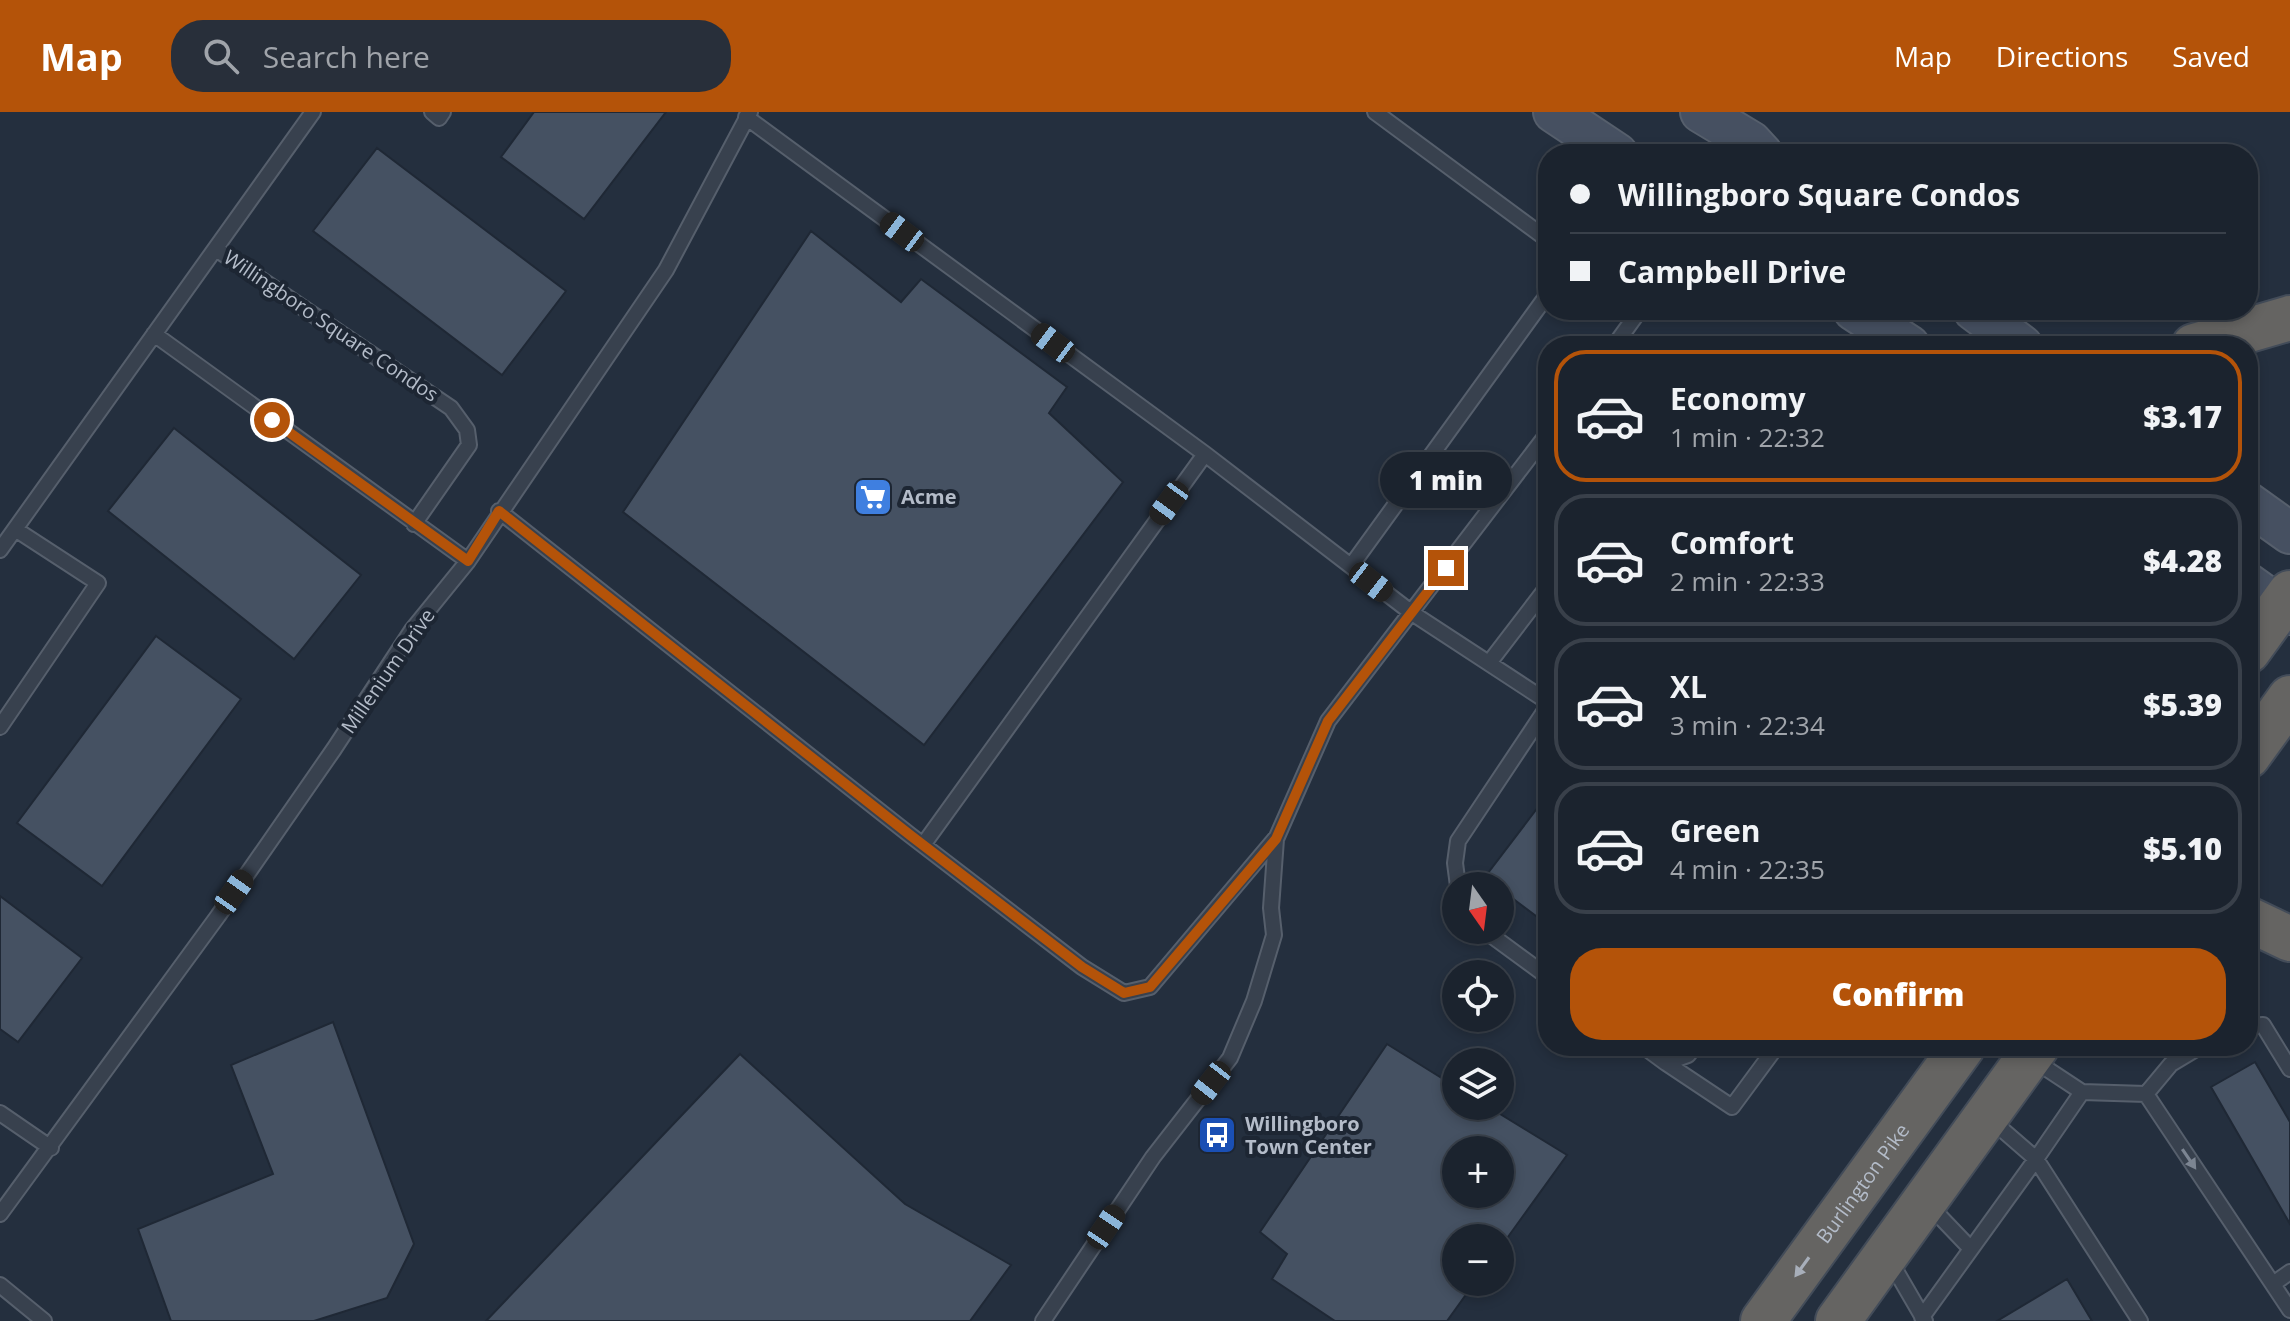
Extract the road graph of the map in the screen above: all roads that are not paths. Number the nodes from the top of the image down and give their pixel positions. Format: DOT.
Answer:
graph roads {
  1 [pos="313,112"];
  2 [pos="432,112"];
  3 [pos="443,112"];
  4 [pos="1375,112"];
  5 [pos="1554,112"];
  6 [pos="1701,112"];
  7 [pos="748,114"];
  8 [pos="1602,144"];
  9 [pos="1744,144"];
  10 [pos="1538,233"];
  11 [pos="216,249"];
  12 [pos="1538,308"];
  13 [pos="2290,318"];
  14 [pos="1869,320"];
  15 [pos="1987,320"];
  16 [pos="154,334"];
  17 [pos="1894,336"];
  18 [pos="2009,336"];
  19 [pos="2235,336"];
  20 [pos="1538,446"];
  21 [pos="1205,454"];
  22 [pos="2258,510"];
  23 [pos="499,511"];
  24 [pos="414,524"];
  25 [pos="15,529"];
  26 [pos="2290,533"];
  27 [pos="0,550"];
  28 [pos="468,561"];
  29 [pos="1351,566"];
  30 [pos="1538,599"];
  31 [pos="2277,599"];
  32 [pos="1412,613"];
  33 [pos="2258,633"];
  34 [pos="1489,663"];
  35 [pos="1538,697"];
  36 [pos="2290,698"];
  37 [pos="1538,719"];
  38 [pos="0,727"];
  39 [pos="2258,742"];
  40 [pos="1276,839"];
  41 [pos="923,845"];
  42 [pos="1456,872"];
  43 [pos="2290,909"];
  44 [pos="2258,916"];
  45 [pos="2258,923"];
  46 [pos="2290,939"];
  47 [pos="1503,944"];
  48 [pos="1538,970"];
  49 [pos="2258,1025"];
  50 [pos="1657,1056"];
  51 [pos="1685,1056"];
  52 [pos="1770,1056"];
  53 [pos="1956,1056"];
  54 [pos="2032,1056"];
  55 [pos="2043,1056"];
  56 [pos="2184,1056"];
  57 [pos="1666,1063"];
  58 [pos="2290,1069"];
  59 [pos="2082,1092"];
  60 [pos="2146,1094"];
  61 [pos="0,1113"];
  62 [pos="1987,1116"];
  63 [pos="51,1148"];
  64 [pos="2036,1159"];
  65 [pos="1925,1201"];
  66 [pos="0,1214"];
  67 [pos="1971,1249"];
  68 [pos="1887,1254"];
  69 [pos="2290,1272"];
  70 [pos="2273,1284"];
  71 [pos="0,1285"];
  72 [pos="2290,1310"];
  73 [pos="1924,1319"];
  74 [pos="44,1321"];
  75 [pos="1043,1321"];
  76 [pos="1763,1321"];
  77 [pos="1838,1321"];
  78 [pos="2140,1321"];
  1 -- 11 [label="lane, Willingboro Square Condos"];
  2 -- 3 [label="lane"];
  4 -- 10 [label="lane"];
  5 -- 8 [label="main road"];
  6 -- 9 [label="main road"];
  7 -- 21 [label="lane"];
  7 -- 23 [label="lane, Millenium Drive"];
  11 -- 16 [label="lane, Willingboro Square Condos"];
  11 -- 24 [label="lane, Willingboro Square Condos"];
  12 -- 29 [label="lane"];
  13 -- 19 [label="highway"];
  14 -- 17 [label="main road"];
  15 -- 18 [label="main road"];
  16 -- 24 [label="lane"];
  16 -- 25 [label="lane, Willingboro Square Condos"];
  20 -- 32 [label="lane"];
  21 -- 29 [label="lane"];
  21 -- 41 [label="lane"];
  22 -- 26 [label="main road"];
  23 -- 28 [label="lane, Millenium Drive"];
  23 -- 41 [label="lane"];
  24 -- 28 [label="lane"];
  25 -- 27 [label="lane, Willingboro Square Condos"];
  25 -- 38 [label="lane"];
  28 -- 63 [label="lane, Millenium Drive"];
  29 -- 32 [label="lane"];
  30 -- 34 [label="lane"];
  31 -- 33 [label="highway"];
  32 -- 34 [label="lane"];
  32 -- 40 [label="lane"];
  34 -- 35 [label="lane"];
  36 -- 39 [label="highway"];
  37 -- 42 [label="lane"];
  40 -- 41 [label="lane"];
  40 -- 75 [label="lane"];
  43 -- 44 [label="highway"];
  45 -- 46 [label="highway"];
  47 -- 48 [label="lane"];
  49 -- 58 [label="lane"];
  50 -- 57 [label="lane"];
  51 -- 57 [label="lane"];
  52 -- 57 [label="lane"];
  53 -- 76 [label="highway, Burlington Pike, one-way"];
  54 -- 62 [label="highway"];
  55 -- 59 [label="lane"];
  56 -- 60 [label="lane"];
  59 -- 60 [label="lane"];
  59 -- 64 [label="lane"];
  60 -- 70 [label="lane, one-way"];
  61 -- 63 [label="lane"];
  62 -- 64 [label="lane"];
  62 -- 65 [label="highway"];
  63 -- 66 [label="lane, Millenium Drive"];
  64 -- 67 [label="lane"];
  64 -- 78 [label="lane"];
  65 -- 67 [label="lane"];
  65 -- 68 [label="highway"];
  67 -- 73 [label="lane"];
  68 -- 73 [label="lane"];
  68 -- 77 [label="highway"];
  69 -- 70 [label="lane"];
  70 -- 72 [label="lane"];
  71 -- 74 [label="lane"];
}
